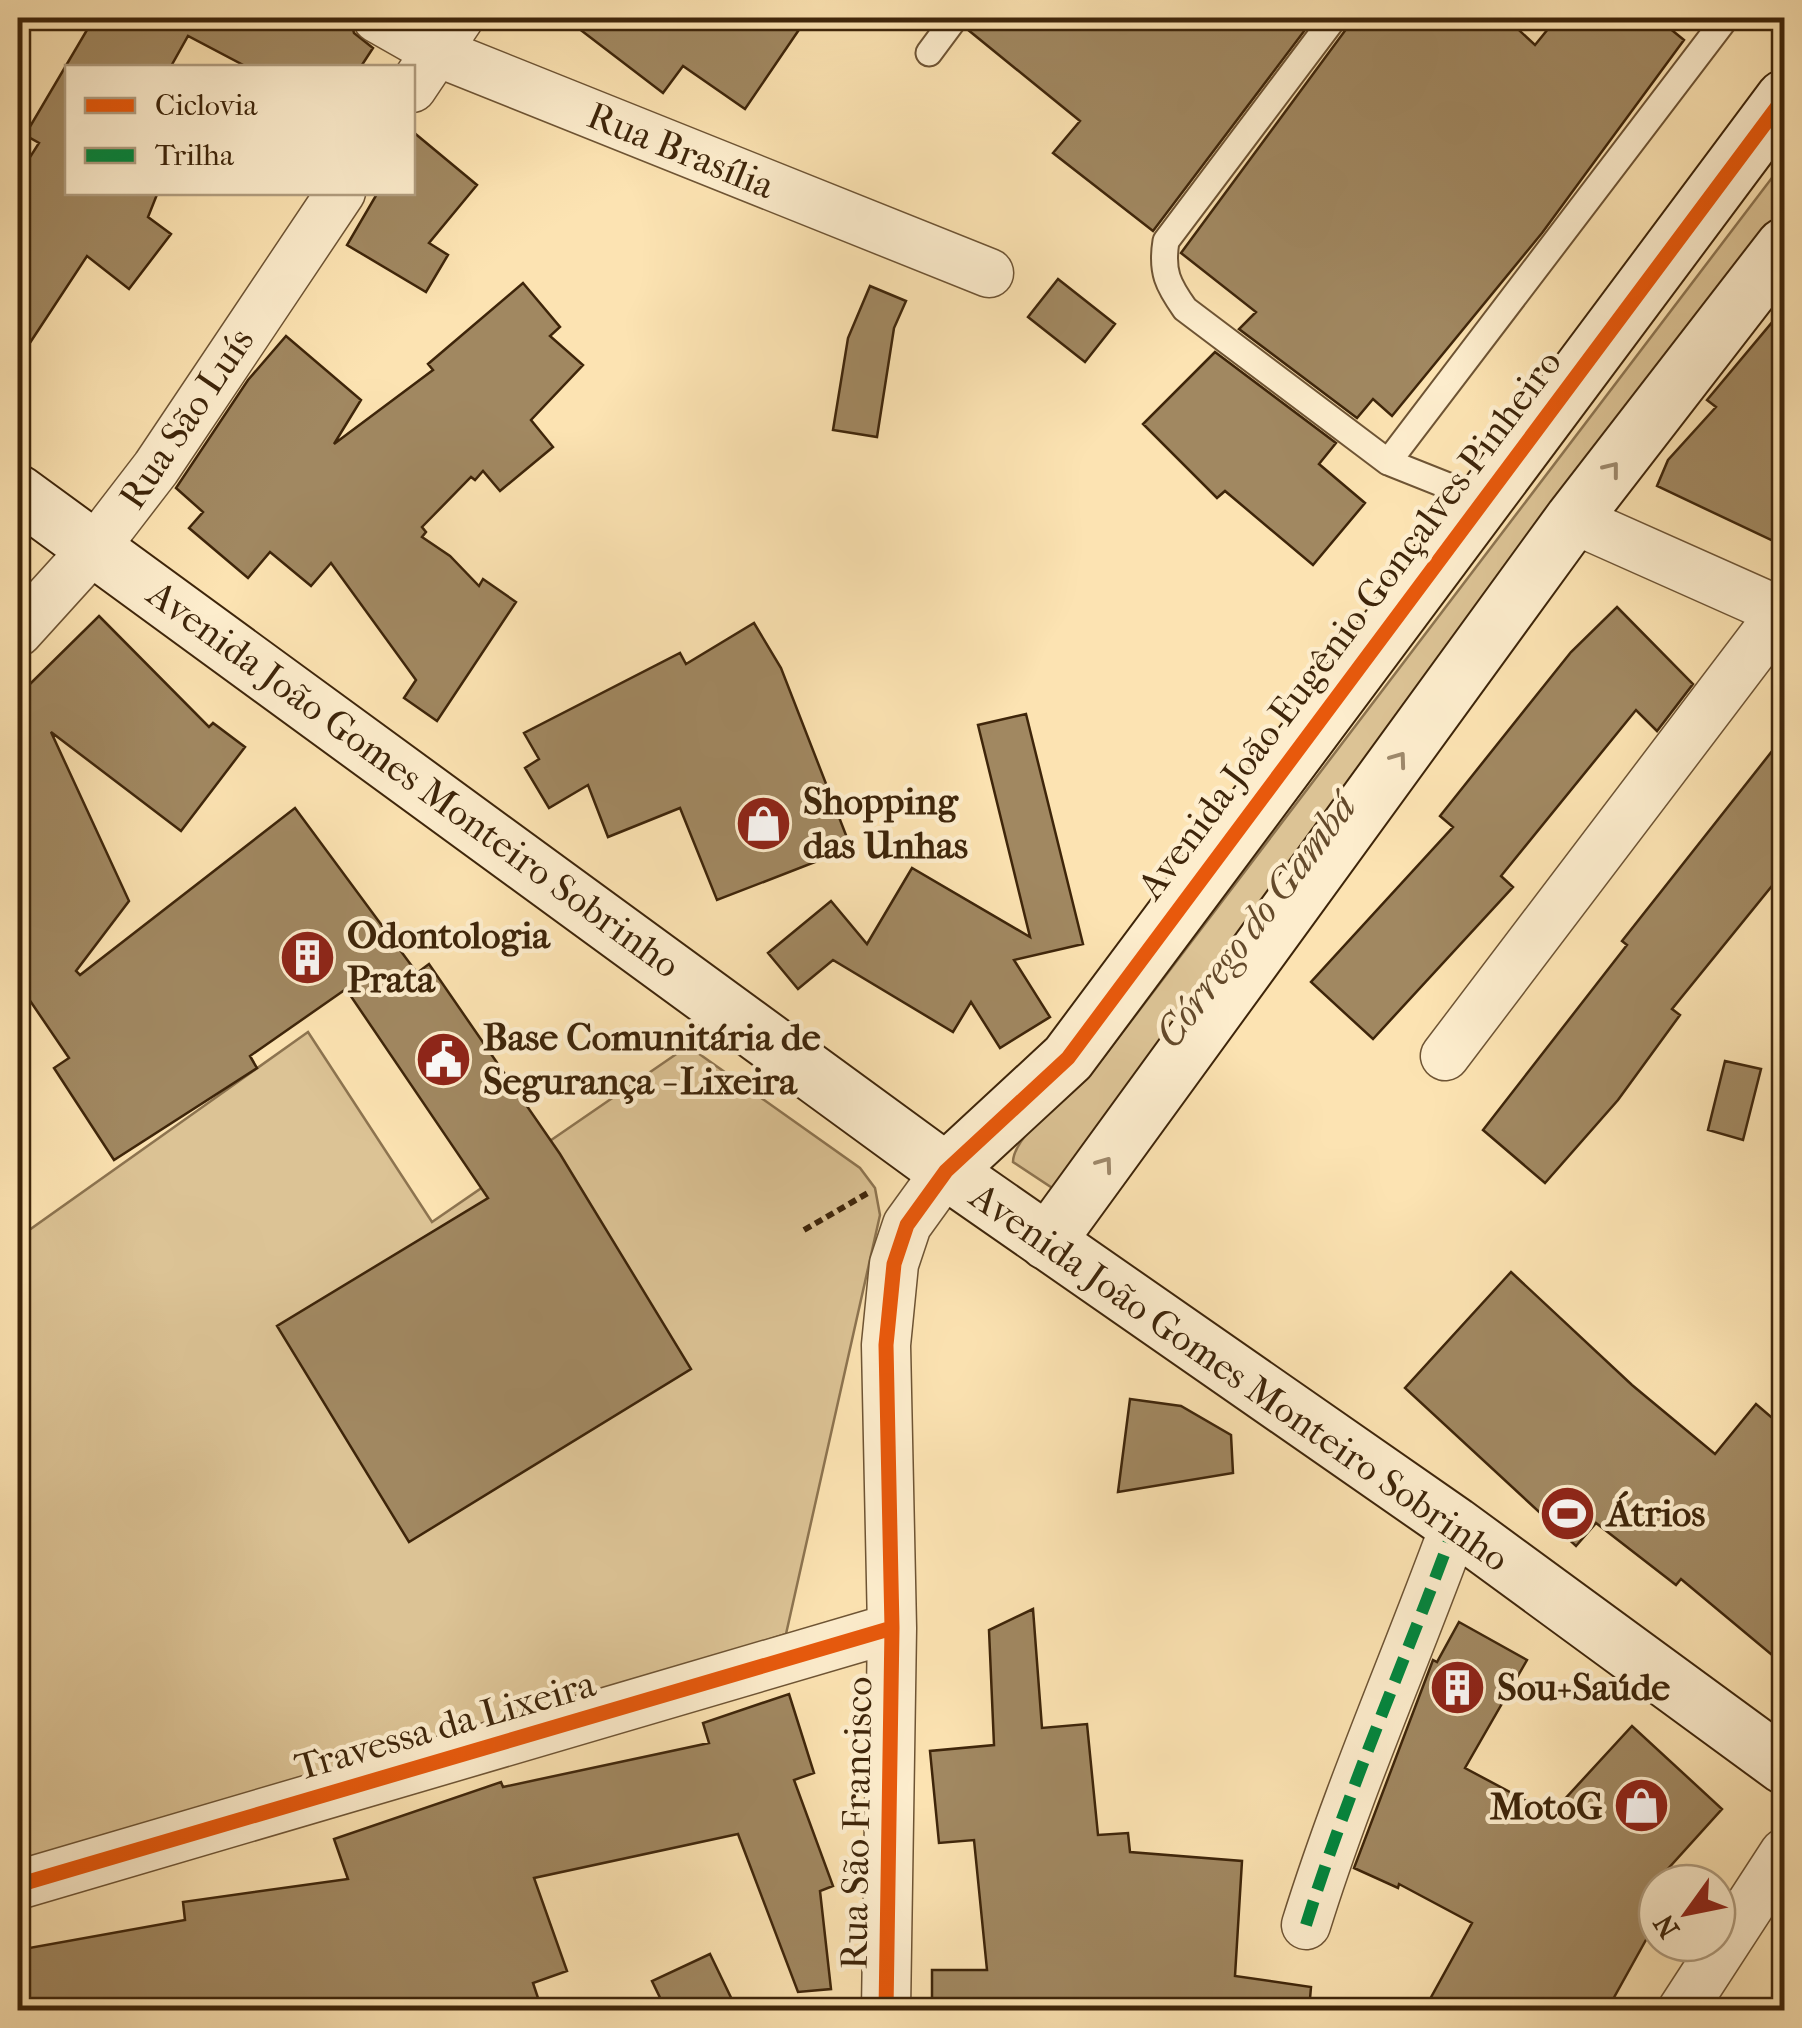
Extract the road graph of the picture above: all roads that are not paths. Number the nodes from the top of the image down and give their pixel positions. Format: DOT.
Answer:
graph roads {
  1 [pos="377,18"];
  2 [pos="954,18"];
  3 [pos="1334,18"];
  4 [pos="1726,18"];
  5 [pos="436,53"];
  6 [pos="929,53"];
  7 [pos="1784,98"];
  8 [pos="338,195"];
  9 [pos="1784,246"];
  10 [pos="989,273"];
  11 [pos="1388,462"];
  12 [pos="18,492"];
  13 [pos="1480,500"];
  14 [pos="1573,519"];
  15 [pos="96,546"];
  16 [pos="1784,612"];
  17 [pos="18,632"];
  18 [pos="1445,1056"];
  19 [pos="926,1155"];
  20 [pos="1047,1242"];
  21 [pos="1455,1525"];
  22 [pos="892,1628"];
  23 [pos="1784,1766"];
  24 [pos="1784,1853"];
  25 [pos="18,1884"];
  26 [pos="1306,1926"];
  27 [pos="886,2010"];
  28 [pos="1682,2010"];
  1 -- 5 [label="street, Rua Brasília"];
  2 -- 6 [label="lane"];
  3 -- 11 [label="lane"];
  4 -- 11 [label="lane"];
  5 -- 10 [label="street, Rua Brasília"];
  7 -- 13 [label="street, Avenida João Eugênio Gonçalves Pinheiro"];
  8 -- 15 [label="street, Rua São Luís"];
  14 -- 9 [label="street, one-way"];
  11 -- 13 [label="lane"];
  12 -- 15 [label="street, Avenida João Gomes Monteiro Sobrinho"];
  13 -- 19 [label="street, Avenida João Eugênio Gonçalves Pinheiro"];
  14 -- 16 [label="street"];
  20 -- 14 [label="street, one-way"];
  15 -- 17 [label="street, Rua São Luís"];
  15 -- 19 [label="street, Avenida João Gomes Monteiro Sobrinho"];
  16 -- 18 [label="street"];
  19 -- 20 [label="street, Avenida João Gomes Monteiro Sobrinho"];
  19 -- 22 [label="street, Rua São Francisco"];
  20 -- 21 [label="street, Avenida João Gomes Monteiro Sobrinho"];
  21 -- 23 [label="street, Avenida João Gomes Monteiro Sobrinho"];
  21 -- 26 [label="street"];
  22 -- 25 [label="street, Travessa da Lixeira"];
  22 -- 27 [label="street, Rua São Francisco"];
  24 -- 28 [label="street"];
}
